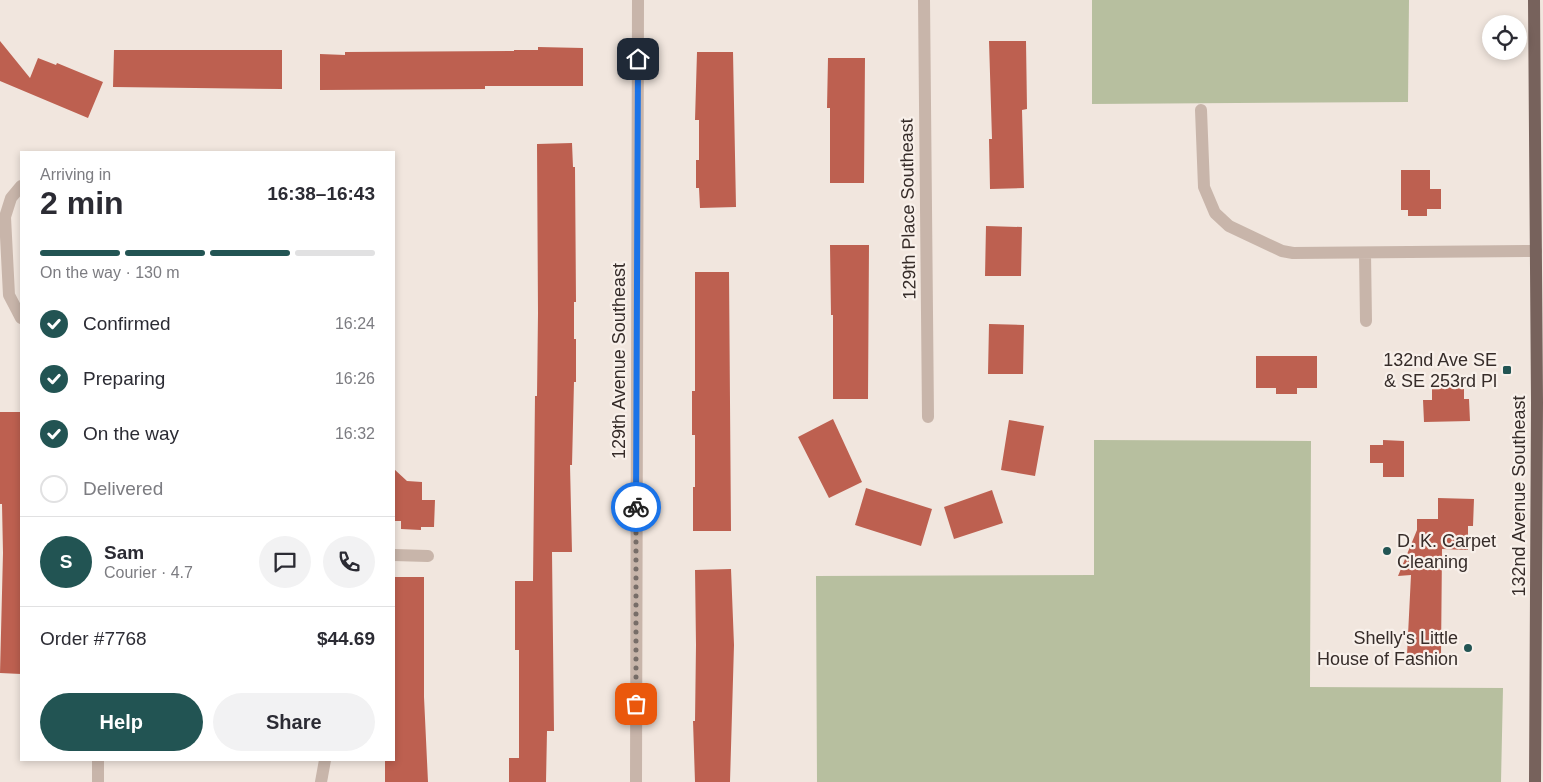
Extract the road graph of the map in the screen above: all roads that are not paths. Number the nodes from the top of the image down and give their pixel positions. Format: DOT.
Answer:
graph roads {
  1 [pos="638,0"];
  2 [pos="924,0"];
  3 [pos="1534,0"];
  4 [pos="1202,110"];
  5 [pos="20,187"];
  6 [pos="1536,251"];
  7 [pos="1366,253"];
  8 [pos="20,316"];
  9 [pos="1366,320"];
  10 [pos="1540,402"];
  11 [pos="928,417"];
  12 [pos="395,555"];
  13 [pos="428,556"];
  14 [pos="98,761"];
  15 [pos="325,761"];
  16 [pos="98,782"];
  17 [pos="321,782"];
  18 [pos="636,782"];
  19 [pos="1536,782"];
  1 -- 18 [label="street, 129th Avenue Southeast"];
  2 -- 11 [label="street, 129th Place Southeast"];
  3 -- 6 [label="main road, 132nd Avenue Southeast"];
  4 -- 7 [label="street"];
  5 -- 8 [label="street"];
  6 -- 7 [label="street"];
  6 -- 10 [label="main road, 132nd Avenue Southeast"];
  7 -- 9 [label="street"];
  10 -- 19 [label="main road, 132nd Avenue Southeast"];
  12 -- 13 [label="street"];
  14 -- 16 [label="street"];
  15 -- 17 [label="street"];
}
